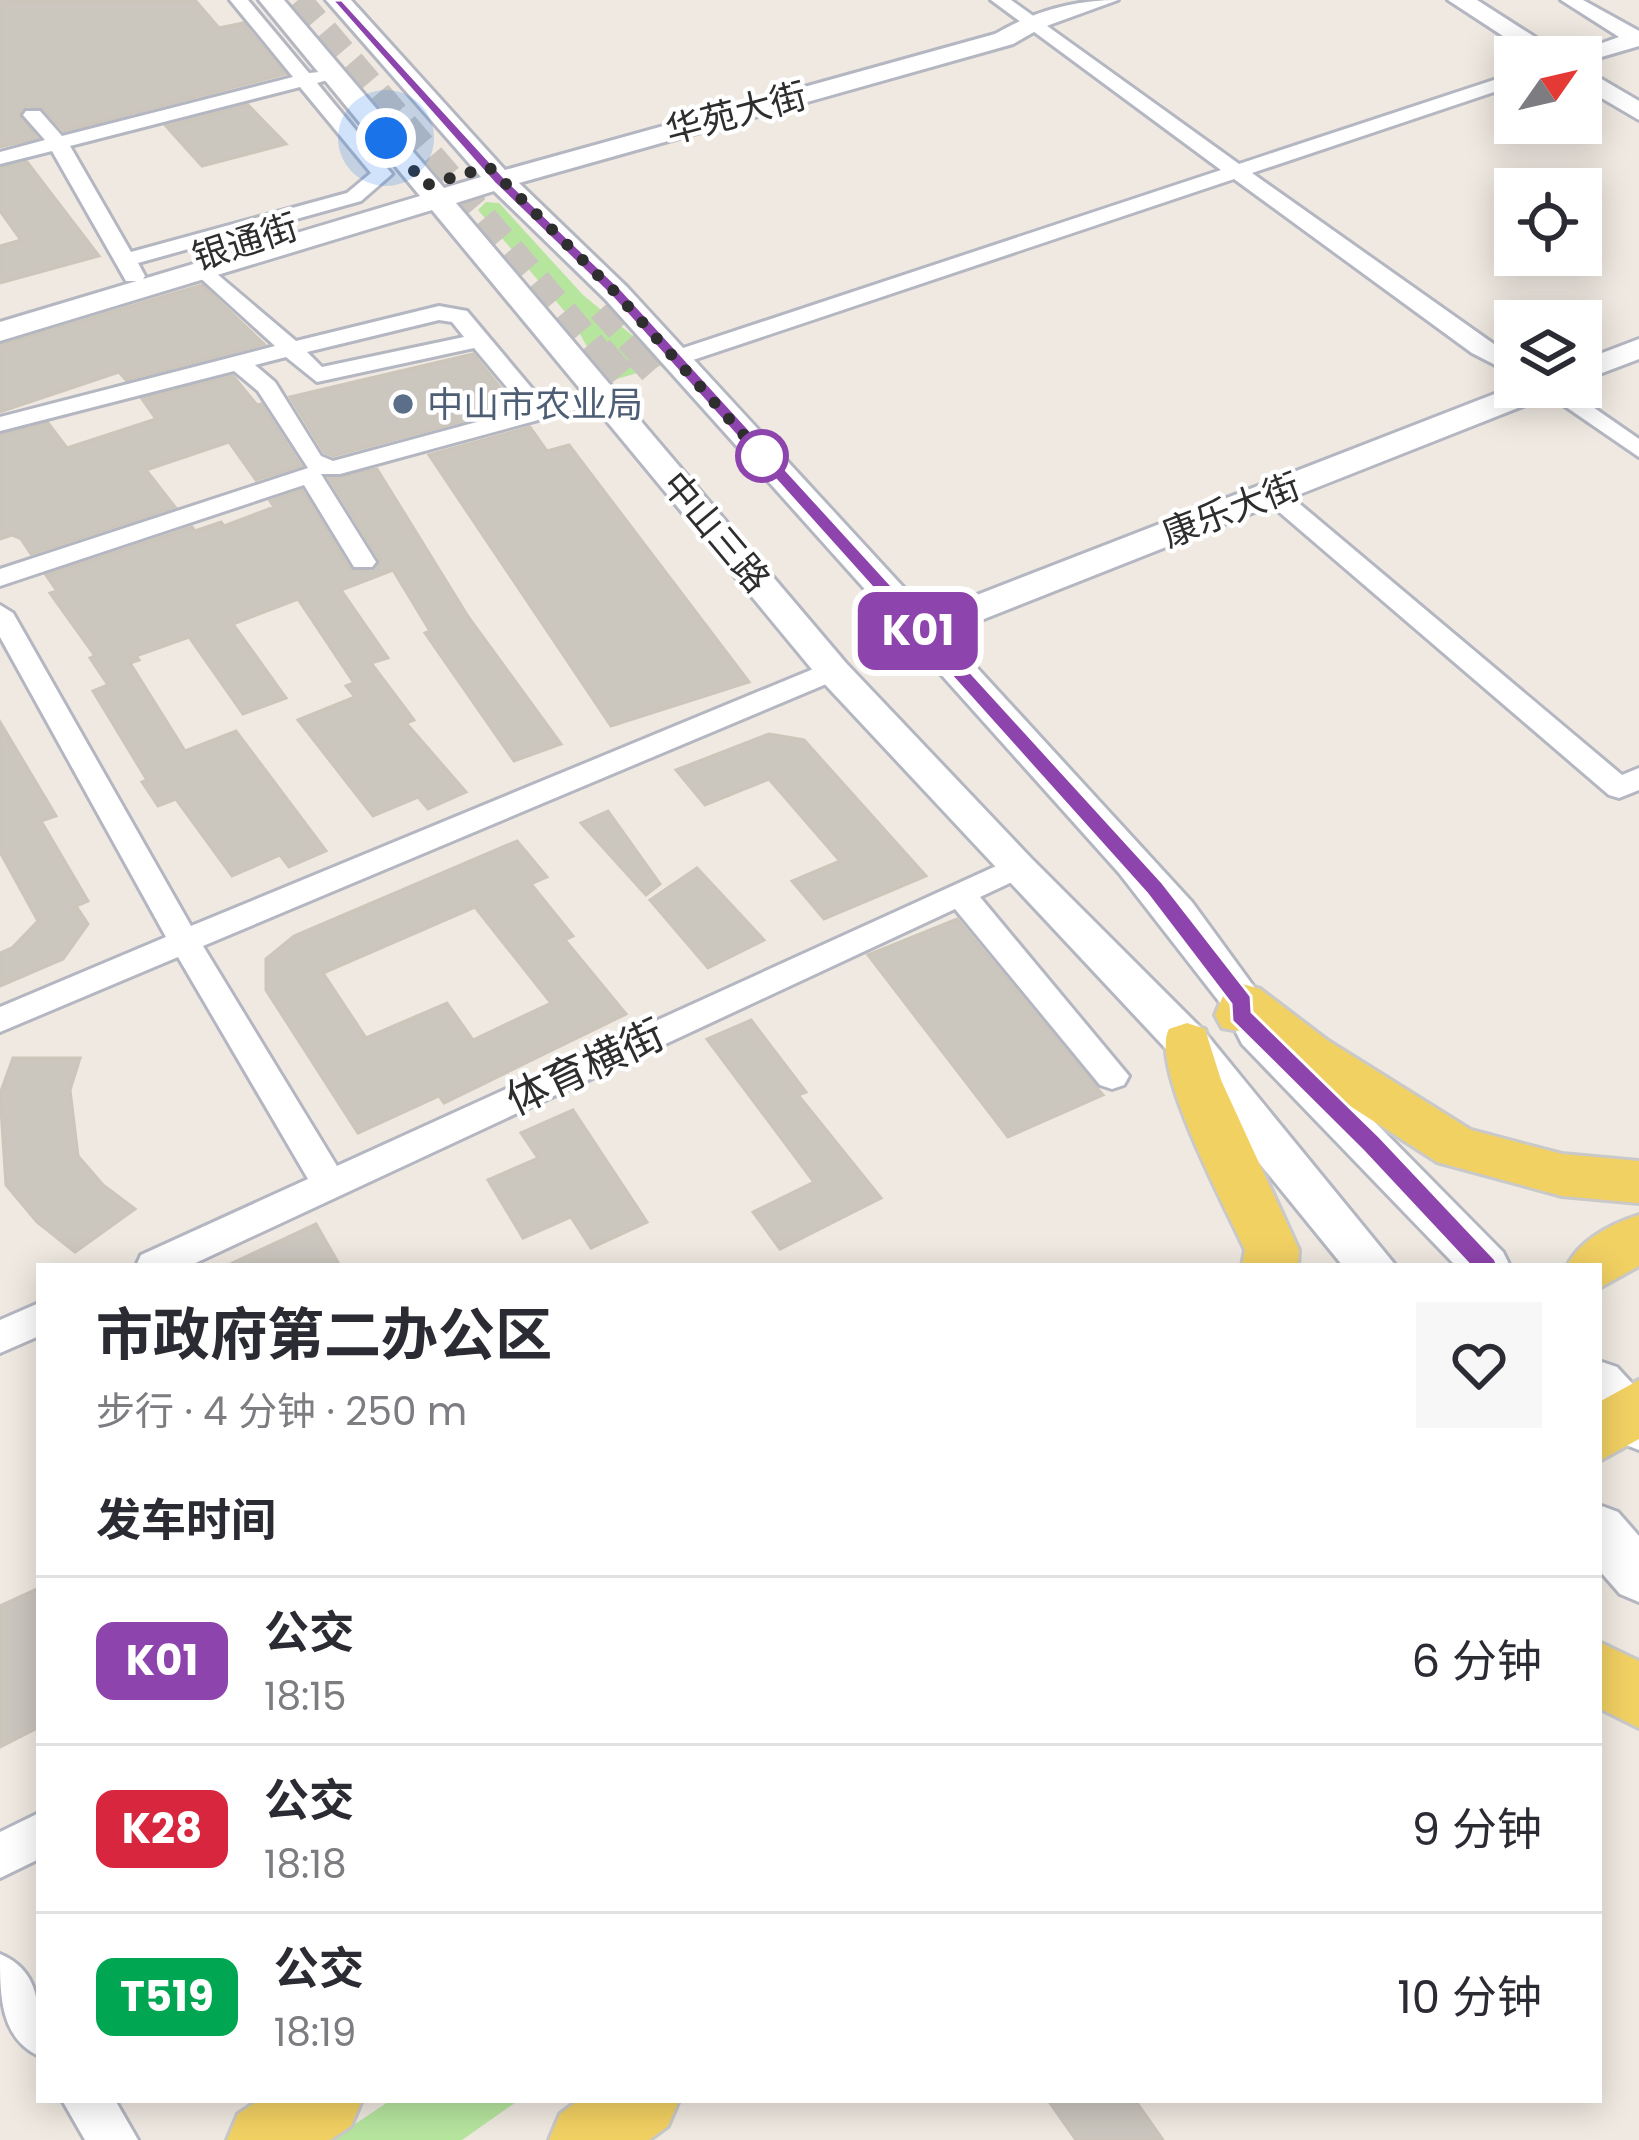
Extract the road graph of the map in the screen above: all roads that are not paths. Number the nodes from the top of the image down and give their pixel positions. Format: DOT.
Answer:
graph roads {
  1 [pos="239,0"];
  2 [pos="338,0"];
  3 [pos="1000,0"];
  4 [pos="1106,0"];
  5 [pos="1460,0"];
  6 [pos="1477,0"];
  7 [pos="1570,0"];
  8 [pos="271,14"];
  9 [pos="1031,23"];
  10 [pos="1519,36"];
  11 [pos="1535,36"];
  12 [pos="1637,39"];
  13 [pos="1602,53"];
  14 [pos="1602,75"];
  15 [pos="318,77"];
  16 [pos="1494,86"];
  17 [pos="1602,88"];
  18 [pos="1639,100"];
  19 [pos="1639,112"];
  20 [pos="33,116"];
  21 [pos="58,143"];
  22 [pos="590,153"];
  23 [pos="0,158"];
  24 [pos="1236,172"];
  25 [pos="494,174"];
  26 [pos="432,192"];
  27 [pos="337,227"];
  28 [pos="204,268"];
  29 [pos="133,275"];
  30 [pos="616,293"];
  31 [pos="0,314"];
  32 [pos="532,315"];
  33 [pos="0,332"];
  34 [pos="480,340"];
  35 [pos="1639,348"];
  36 [pos="291,349"];
  37 [pos="1494,356"];
  38 [pos="239,363"];
  39 [pos="1602,363"];
  40 [pos="317,375"];
  41 [pos="638,376"];
  42 [pos="267,387"];
  43 [pos="1494,407"];
  44 [pos="1577,408"];
  45 [pos="540,412"];
  46 [pos="0,424"];
  47 [pos="1639,450"];
  48 [pos="1273,494"];
  49 [pos="363,562"];
  50 [pos="0,578"];
  51 [pos="0,613"];
  52 [pos="919,632"];
  53 [pos="833,670"];
  54 [pos="1639,778"];
  55 [pos="1016,868"];
  56 [pos="960,894"];
  57 [pos="185,942"];
  58 [pos="1241,1008"];
  59 [pos="0,1020"];
  60 [pos="1187,1042"];
  61 [pos="1112,1076"];
  62 [pos="1639,1182"];
  63 [pos="330,1185"];
  64 [pos="1639,1237"];
  65 [pos="161,1263"];
  66 [pos="1270,1263"];
  67 [pos="1370,1263"];
  68 [pos="1483,1263"];
  69 [pos="1600,1263"];
  70 [pos="36,1320"];
  71 [pos="0,1337"];
  72 [pos="1602,1533"];
  73 [pos="1639,1576"];
  74 [pos="1602,1675"];
  75 [pos="1639,1696"];
  76 [pos="36,1837"];
  77 [pos="0,1856"];
  78 [pos="0,1977"];
  79 [pos="36,2029"];
  80 [pos="88,2103"];
  81 [pos="321,2103"];
  82 [pos="638,2103"];
  83 [pos="115,2140"];
  84 [pos="265,2140"];
  85 [pos="586,2140"];
  1 -- 8 [label="street"];
  2 -- 25 [label="main road, 中山三路"];
  3 -- 9 [label="street"];
  4 -- 9 [label="main road, 华苑大街"];
  5 -- 10 [label="main road"];
  6 -- 11 [label="main road"];
  7 -- 12 [label="street"];
  8 -- 15 [label="main road, 中山三路"];
  9 -- 22 [label="main road, 华苑大街"];
  9 -- 24 [label="street"];
  9 -- 25 [label="main road, 华苑大街"];
  12 -- 13 [label="street"];
  14 -- 18 [label="main road"];
  15 -- 21 [label="street"];
  15 -- 26 [label="main road, 中山三路"];
  15 -- 29 [label="street"];
  16 -- 24 [label="street"];
  17 -- 19 [label="main road"];
  20 -- 21 [label="street"];
  21 -- 23 [label="street"];
  21 -- 29 [label="street"];
  22 -- 25 [label="main road, 华苑大街"];
  22 -- 30 [label="main road"];
  24 -- 37 [label="street"];
  24 -- 41 [label="street"];
  25 -- 26 [label="main road, 华苑大街"];
  25 -- 30 [label="main road, 中山三路"];
  26 -- 27 [label="main road"];
  26 -- 29 [label="main road, 银通街"];
  26 -- 32 [label="main road, 中山三路"];
  27 -- 28 [label="main road"];
  27 -- 32 [label="main road"];
  28 -- 29 [label="main road"];
  28 -- 36 [label="street"];
  29 -- 31 [label="main road, 银通街"];
  29 -- 33 [label="main road"];
  30 -- 41 [label="main road, 中山三路"];
  32 -- 41 [label="main road, 中山三路"];
  34 -- 36 [label="street"];
  34 -- 40 [label="street"];
  34 -- 45 [label="street"];
  35 -- 39 [label="main road"];
  36 -- 38 [label="street"];
  36 -- 40 [label="street"];
  38 -- 42 [label="street"];
  38 -- 46 [label="street"];
  40 -- 42 [label="street"];
  41 -- 45 [label="street"];
  41 -- 52 [label="main road, 中山三路"];
  41 -- 53 [label="main road, 中山三路"];
  41 -- 58 [label="main road, 中山三路"];
  41 -- 60 [label="main road, 中山三路"];
  42 -- 45 [label="street"];
  43 -- 48 [label="main road, 康乐大街"];
  44 -- 47 [label="street"];
  48 -- 52 [label="main road, 康乐大街"];
  48 -- 54 [label="street"];
  49 -- 50 [label="street"];
  51 -- 57 [label="street"];
  52 -- 58 [label="main road, 中山三路"];
  53 -- 55 [label="main road, 中山三路"];
  53 -- 57 [label="street"];
  55 -- 56 [label="street, 体育横街"];
  55 -- 60 [label="main road, 中山三路"];
  56 -- 61 [label="street"];
  56 -- 63 [label="street, 体育横街"];
  57 -- 59 [label="street"];
  57 -- 63 [label="street"];
  58 -- 62 [label="main road"];
  58 -- 68 [label="main road, 中山三路"];
  60 -- 66 [label="main road"];
  60 -- 67 [label="main road, 中山三路"];
  63 -- 65 [label="street, 体育横街"];
  64 -- 69 [label="main road"];
  70 -- 71 [label="street"];
  72 -- 73 [label="main road"];
  74 -- 75 [label="main road"];
  76 -- 77 [label="street"];
  78 -- 79 [label="street"];
  80 -- 83 [label="street"];
  81 -- 84 [label="main road"];
  82 -- 85 [label="main road"];
}
